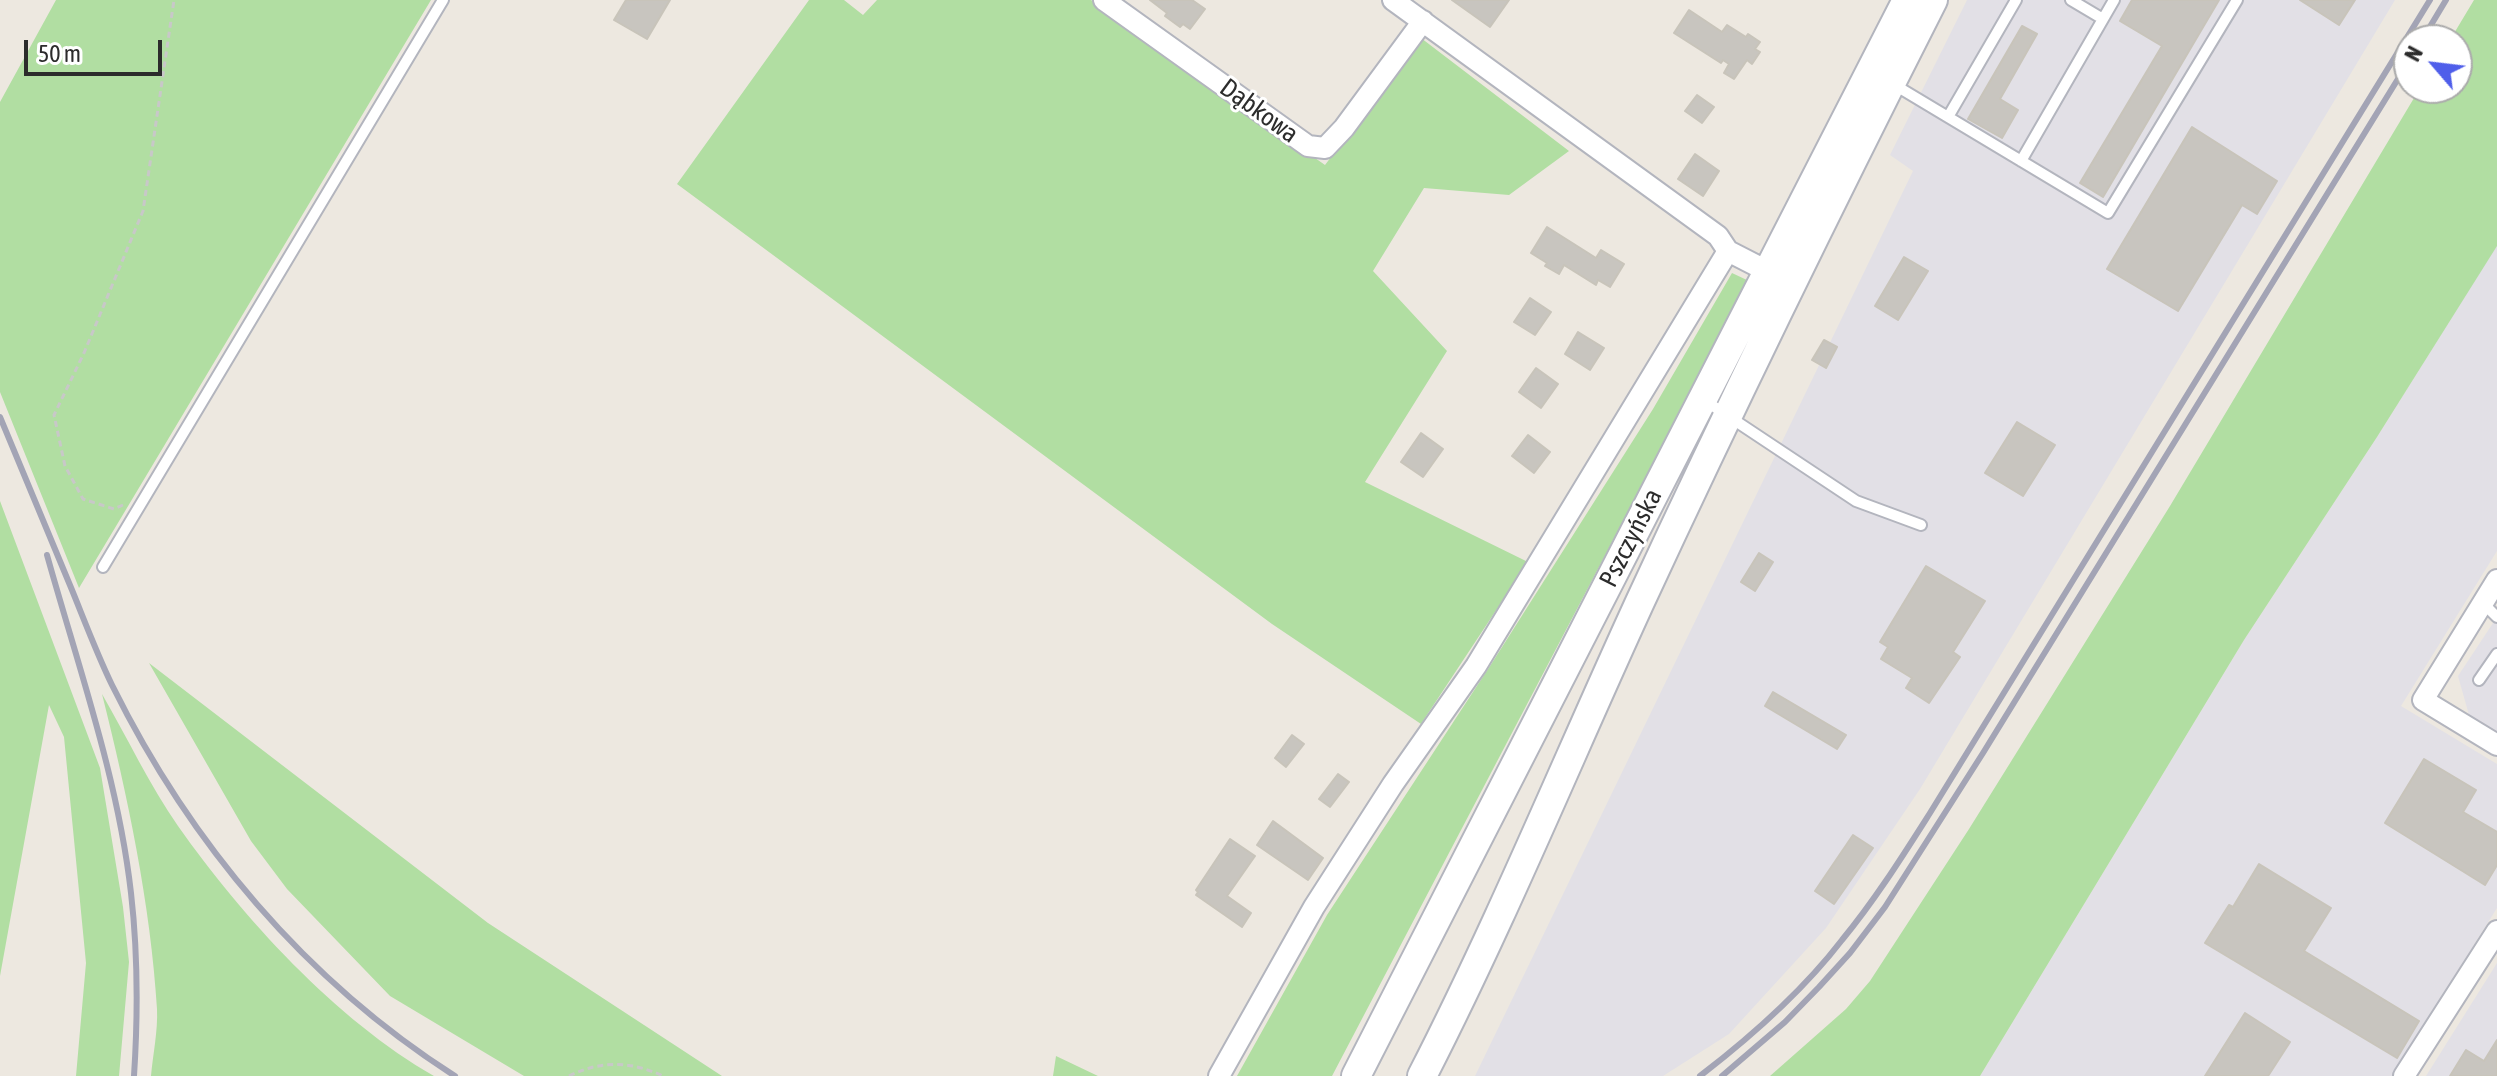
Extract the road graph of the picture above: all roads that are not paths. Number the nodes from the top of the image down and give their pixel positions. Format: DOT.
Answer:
graph roads {
  1 [pos="443,0"];
  2 [pos="1104,0"];
  3 [pos="1393,0"];
  4 [pos="1907,0"];
  5 [pos="1933,0"];
  6 [pos="2016,0"];
  7 [pos="2071,0"];
  8 [pos="2114,0"];
  9 [pos="2237,0"];
  10 [pos="2103,19"];
  11 [pos="1423,21"];
  12 [pos="1891,83"];
  13 [pos="1948,117"];
  14 [pos="2021,161"];
  15 [pos="1728,251"];
  16 [pos="1767,271"];
  17 [pos="1702,399"];
  18 [pos="1729,416"];
  19 [pos="1921,525"];
  20 [pos="103,567"];
  21 [pos="2497,580"];
  22 [pos="2490,610"];
  23 [pos="2497,654"];
  24 [pos="2479,680"];
  25 [pos="2497,745"];
  26 [pos="2497,931"];
  27 [pos="1219,1076"];
  28 [pos="1356,1076"];
  29 [pos="1422,1076"];
  30 [pos="2404,1076"];
  1 -- 20 [label="lane"];
  2 -- 11 [label="street, Dąbkowa"];
  3 -- 11 [label="street"];
  4 -- 16 [label="main road, Pszczyńska"];
  5 -- 12 [label="main road, Pszczyńska"];
  6 -- 13 [label="lane"];
  7 -- 10 [label="lane"];
  8 -- 10 [label="lane"];
  9 -- 14 [label="lane"];
  10 -- 14 [label="lane"];
  11 -- 15 [label="street"];
  12 -- 13 [label="lane"];
  12 -- 18 [label="main road, Pszczyńska"];
  13 -- 14 [label="lane"];
  15 -- 16 [label="street"];
  15 -- 27 [label="street"];
  16 -- 17 [label="main road, Pszczyńska"];
  17 -- 18 [label="lane"];
  17 -- 28 [label="main road, Pszczyńska"];
  18 -- 19 [label="lane"];
  18 -- 29 [label="main road, Pszczyńska"];
  21 -- 22 [label="street"];
  22 -- 25 [label="street"];
  23 -- 24 [label="lane"];
  26 -- 30 [label="street"];
}
